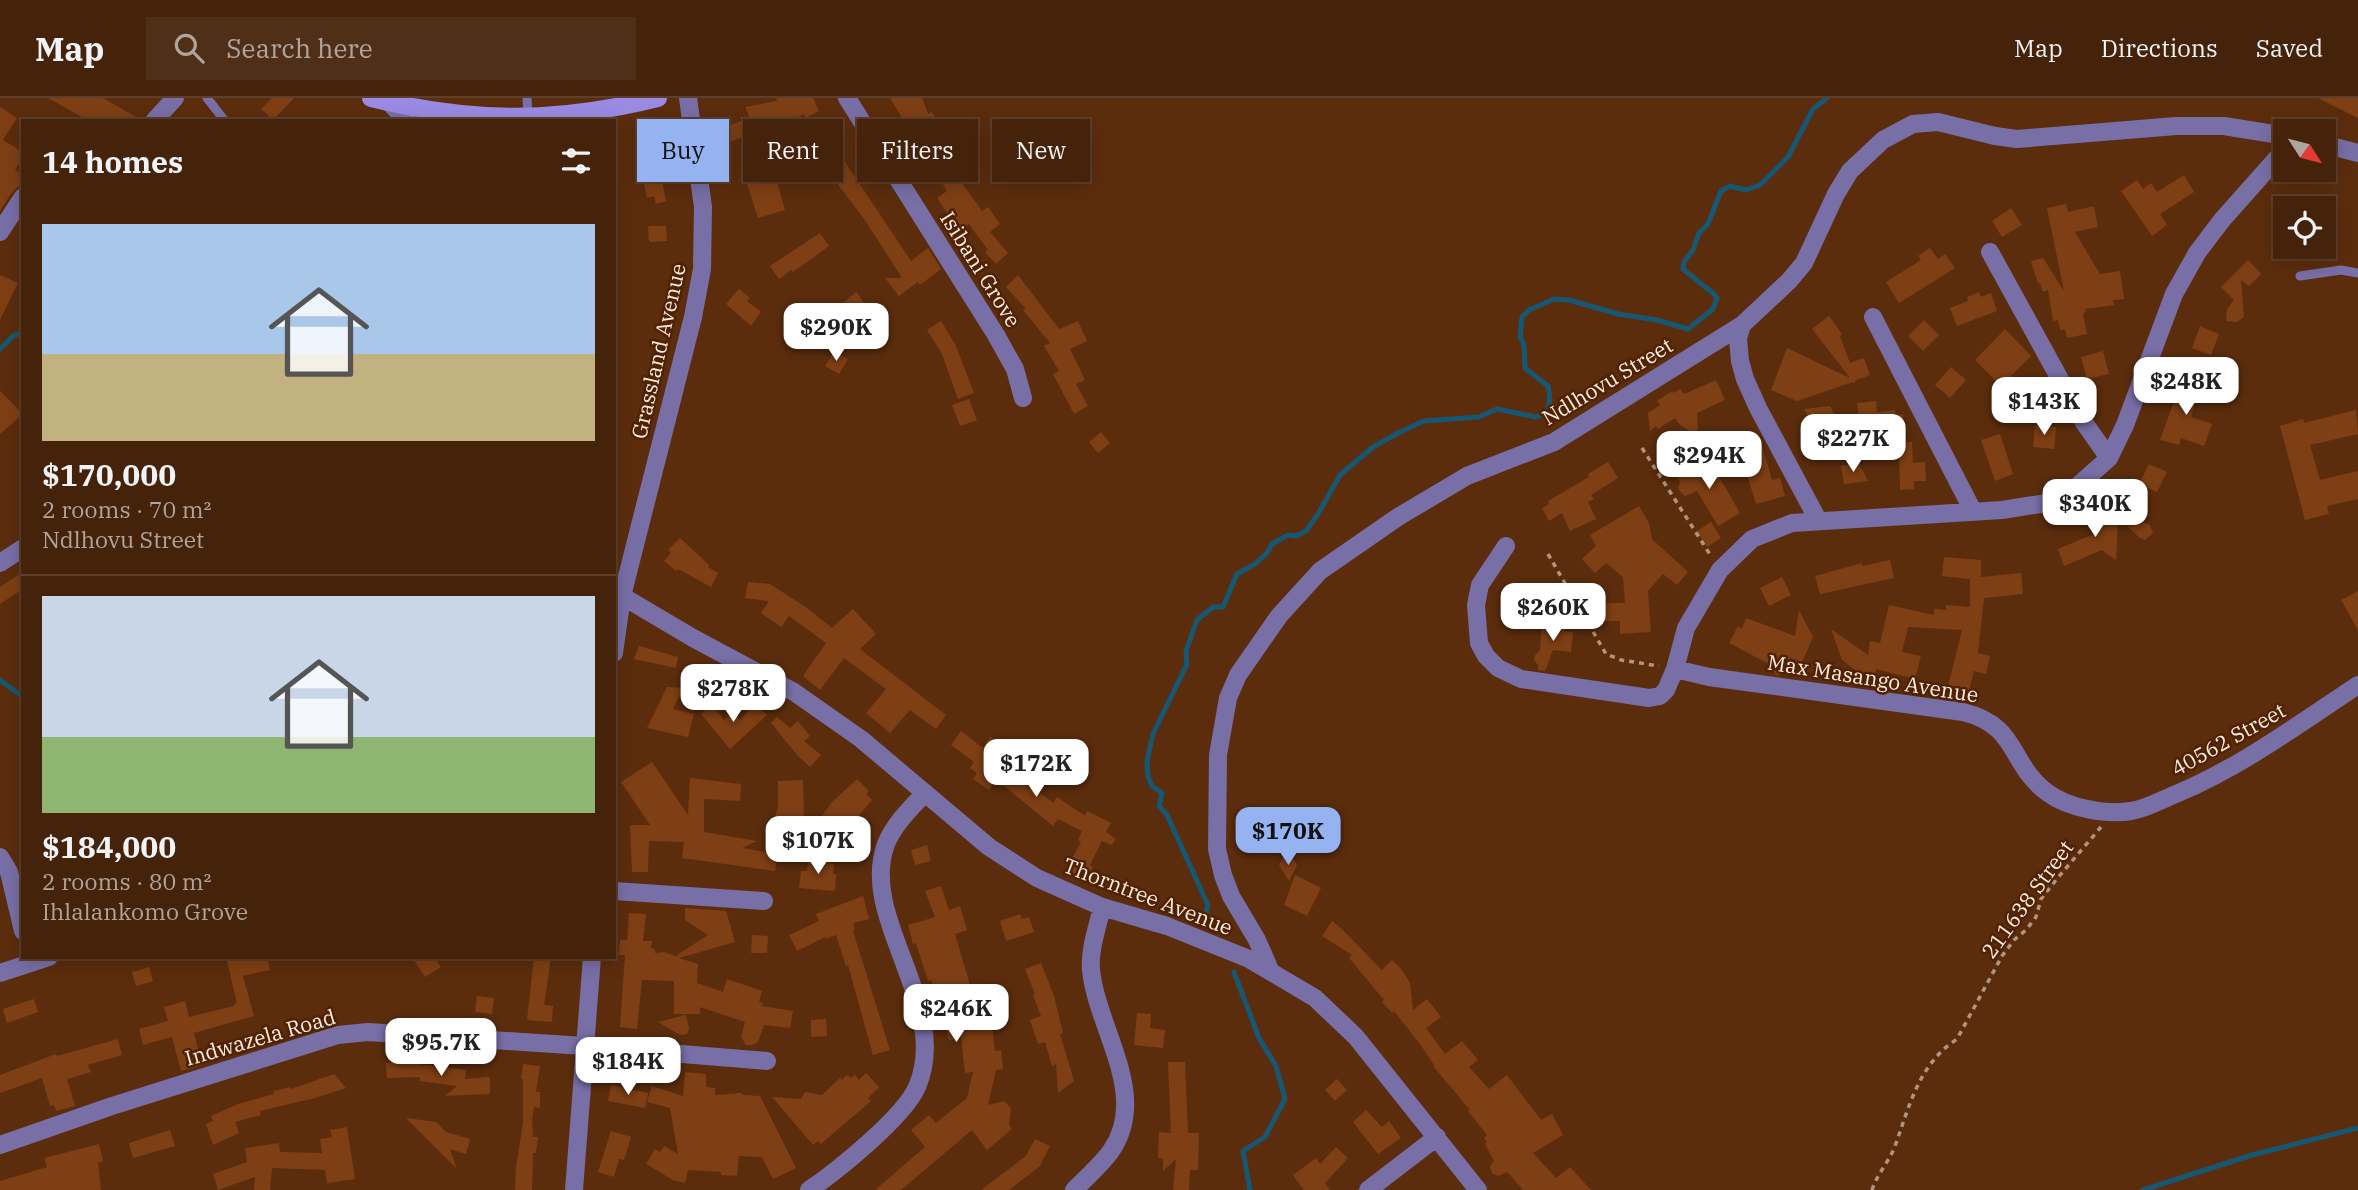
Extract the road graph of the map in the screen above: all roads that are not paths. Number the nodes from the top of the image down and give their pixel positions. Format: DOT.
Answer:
graph roads {
  1 [pos="175,98"];
  2 [pos="207,98"];
  3 [pos="371,98"];
  4 [pos="527,98"];
  5 [pos="659,98"];
  6 [pos="688,98"];
  7 [pos="847,98"];
  8 [pos="390,103"];
  9 [pos="610,115"];
  10 [pos="528,117"];
  11 [pos="156,119"];
  12 [pos="223,119"];
  13 [pos="405,119"];
  14 [pos="2273,134"];
  15 [pos="2336,147"];
  16 [pos="2358,153"];
  17 [pos="2273,163"];
  18 [pos="21,200"];
  19 [pos="0,232"];
  20 [pos="1990,252"];
  21 [pos="2358,273"];
  22 [pos="2300,276"];
  23 [pos="1874,317"];
  24 [pos="1742,325"];
  25 [pos="1023,398"];
  26 [pos="2109,458"];
  27 [pos="1973,511"];
  28 [pos="1818,520"];
  29 [pos="1506,546"];
  30 [pos="21,549"];
  31 [pos="0,563"];
  32 [pos="618,595"];
  33 [pos="616,624"];
  34 [pos="1675,668"];
  35 [pos="2358,685"];
  36 [pos="925,793"];
  37 [pos="2111,811"];
  38 [pos="0,857"];
  39 [pos="616,891"];
  40 [pos="764,901"];
  41 [pos="1102,906"];
  42 [pos="21,923"];
  43 [pos="592,959"];
  44 [pos="29,960"];
  45 [pos="1271,972"];
  46 [pos="0,974"];
  47 [pos="584,1046"];
  48 [pos="767,1061"];
  49 [pos="1437,1137"];
  50 [pos="0,1145"];
  51 [pos="575,1190"];
  52 [pos="809,1190"];
  53 [pos="1074,1190"];
  54 [pos="1368,1190"];
  55 [pos="1478,1190"];
  1 -- 11 [label="street"];
  2 -- 12 [label="lane"];
  3 -- 8 [label="street"];
  4 -- 10 [label="lane"];
  5 -- 9 [label="street"];
  6 -- 32 [label="street, Grassland Avenue"];
  7 -- 25 [label="street, Isibani Grove"];
  8 -- 10 [label="street"];
  8 -- 13 [label="street"];
  9 -- 10 [label="street"];
  14 -- 24 [label="street, Ndlhovu Street"];
  15 -- 16 [label="street"];
  17 -- 26 [label="street"];
  18 -- 19 [label="street"];
  20 -- 26 [label="street"];
  21 -- 22 [label="lane"];
  23 -- 27 [label="street"];
  24 -- 28 [label="street"];
  24 -- 45 [label="street, Ndlhovu Street"];
  26 -- 27 [label="street"];
  27 -- 28 [label="street"];
  28 -- 34 [label="street"];
  29 -- 34 [label="street"];
  30 -- 31 [label="street"];
  32 -- 33 [label="street, Grassland Avenue"];
  32 -- 36 [label="street, Thorntree Avenue"];
  34 -- 37 [label="street, Max Masango Avenue"];
  35 -- 37 [label="street, 40562 Street"];
  36 -- 41 [label="street, Thorntree Avenue"];
  36 -- 52 [label="street"];
  38 -- 42 [label="street"];
  39 -- 40 [label="street"];
  41 -- 45 [label="street, Thorntree Avenue"];
  41 -- 53 [label="street"];
  43 -- 47 [label="street"];
  44 -- 46 [label="street"];
  45 -- 49 [label="street, Thorntree Avenue"];
  47 -- 48 [label="street, Indwazela Road"];
  47 -- 50 [label="street, Indwazela Road"];
  47 -- 51 [label="street"];
  49 -- 54 [label="street"];
  49 -- 55 [label="street, Thorntree Avenue"];
}
